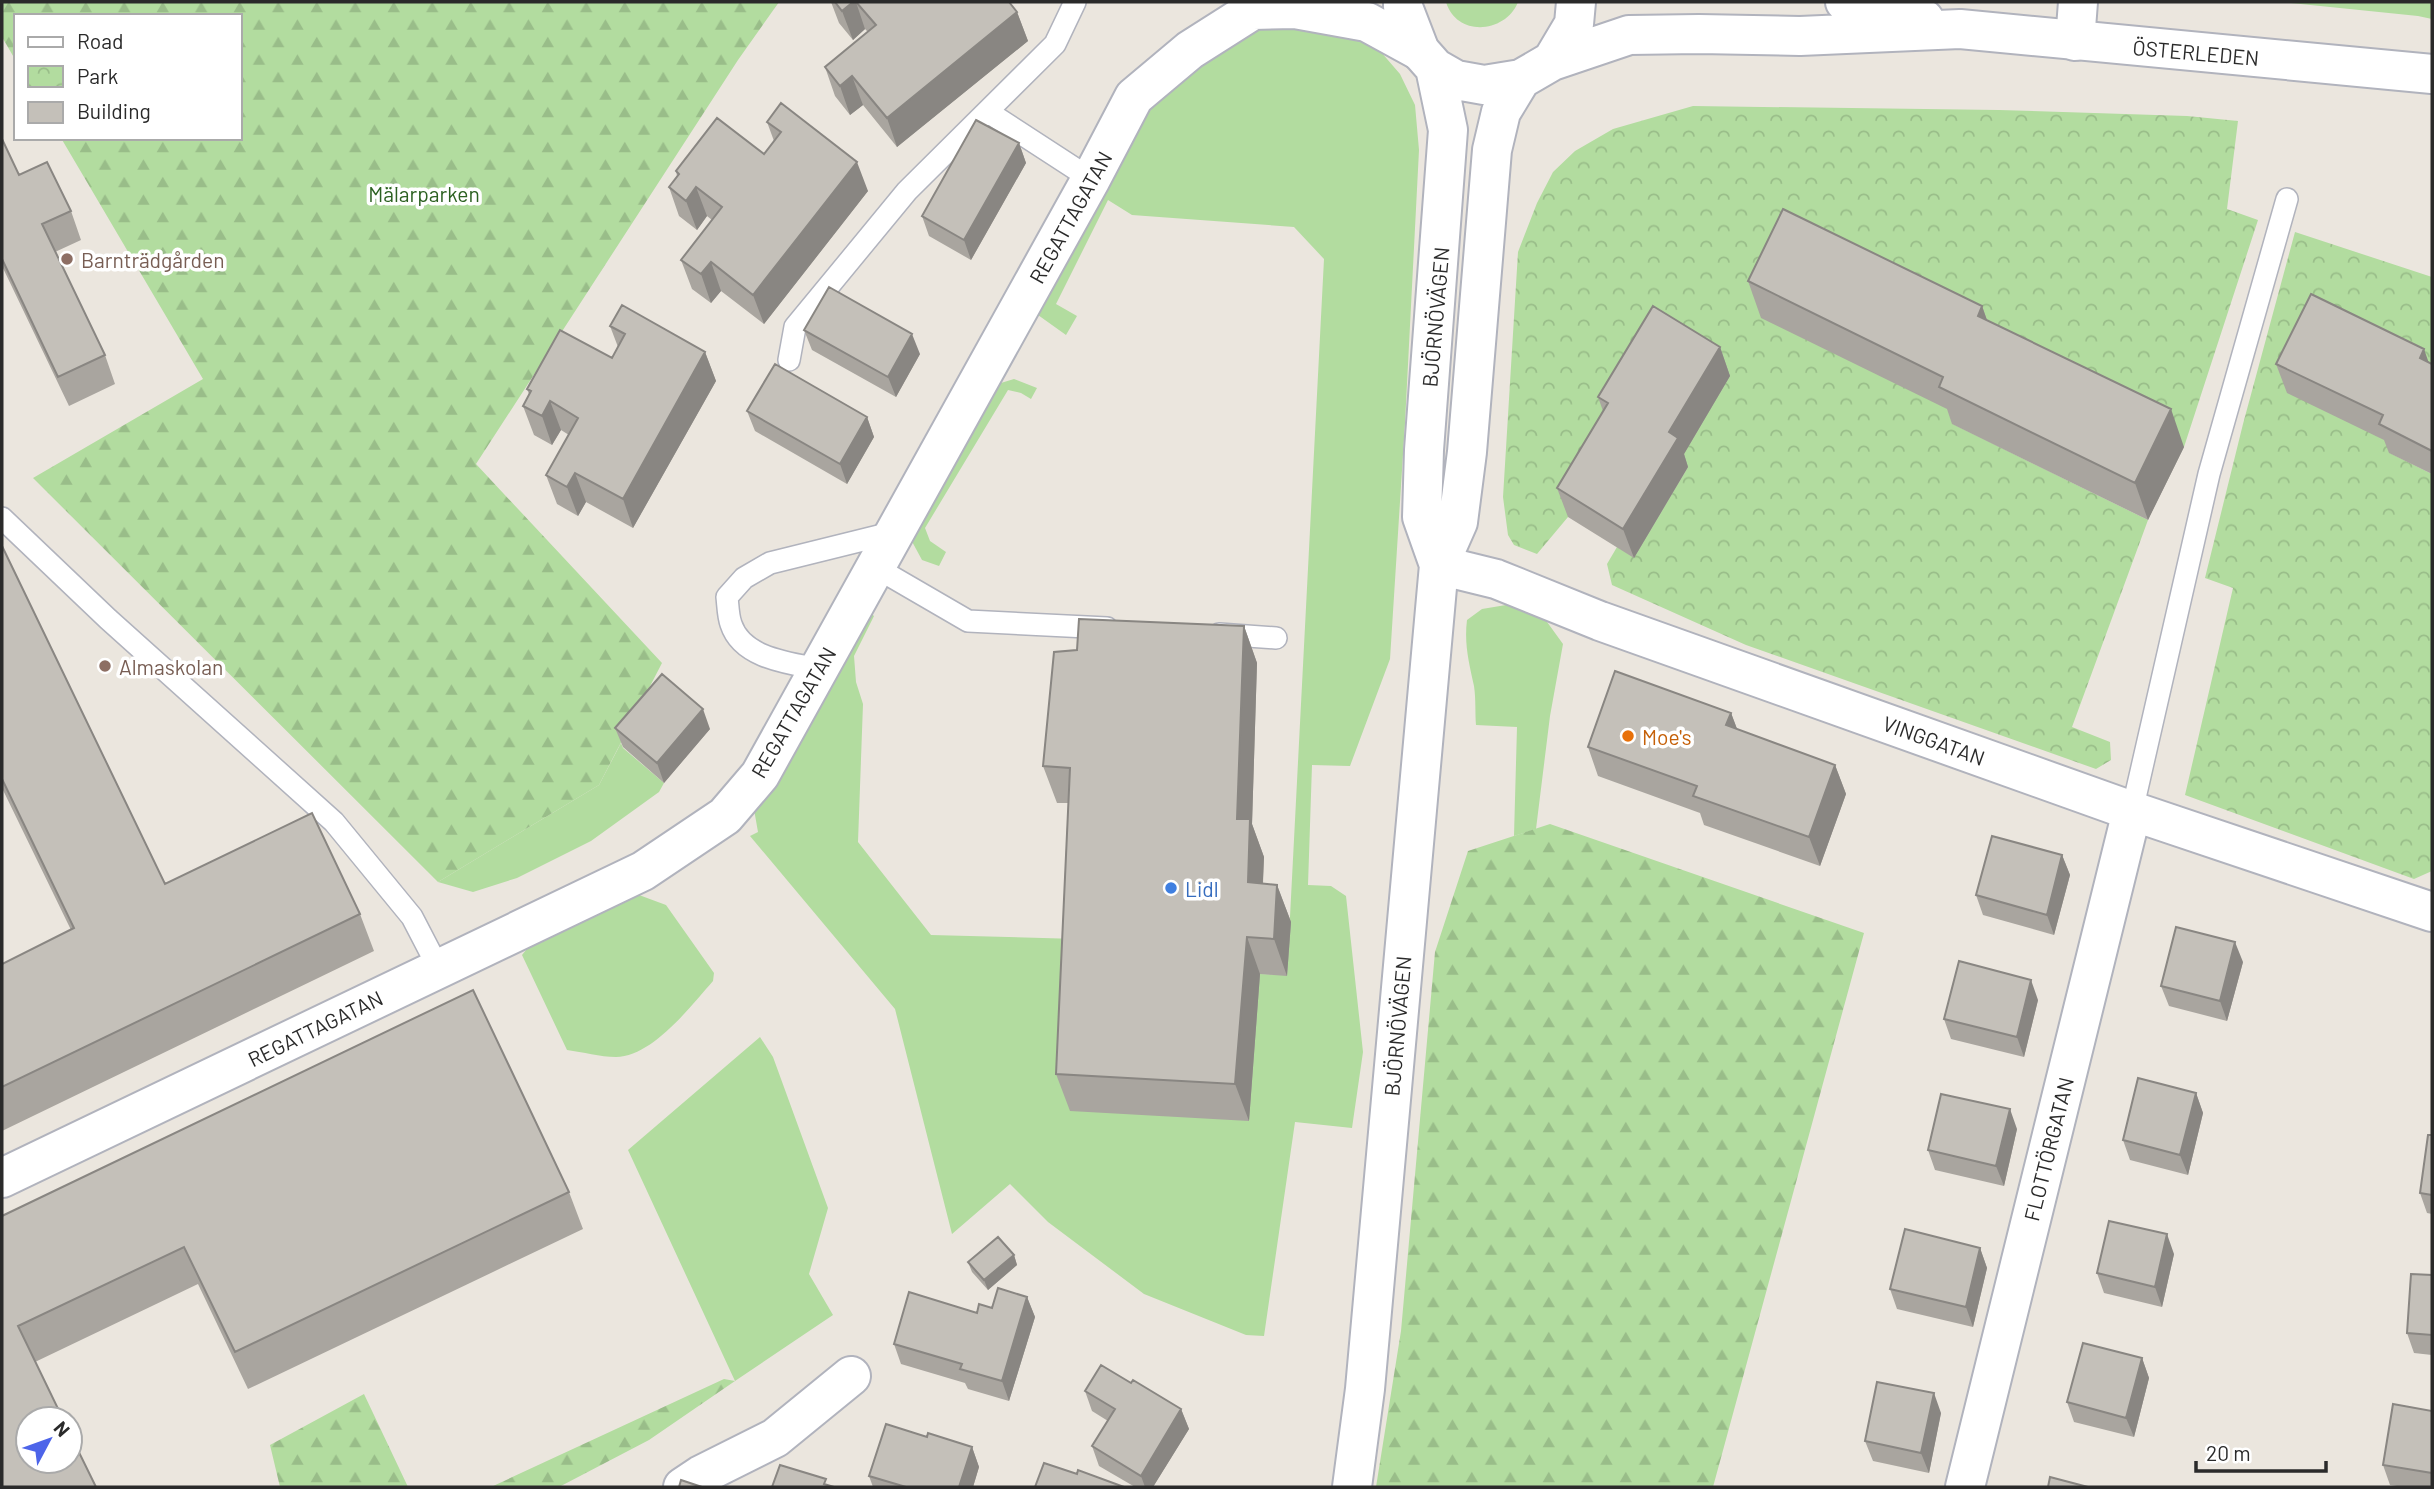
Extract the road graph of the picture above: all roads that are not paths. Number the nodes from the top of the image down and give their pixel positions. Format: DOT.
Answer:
graph roads {
  1 [pos="1075,2"];
  2 [pos="1403,2"];
  3 [pos="1576,2"];
  4 [pos="1845,2"];
  5 [pos="2078,2"];
  6 [pos="1258,6"];
  7 [pos="1960,29"];
  8 [pos="2075,41"];
  9 [pos="1428,60"];
  10 [pos="1536,70"];
  11 [pos="2432,74"];
  12 [pos="988,112"];
  13 [pos="1091,179"];
  14 [pos="2287,199"];
  15 [pos="789,360"];
  16 [pos="2,518"];
  17 [pos="895,532"];
  18 [pos="1439,565"];
  19 [pos="875,567"];
  20 [pos="1133,630"];
  21 [pos="1200,633"];
  22 [pos="1276,638"];
  23 [pos="819,668"];
  24 [pos="2133,811"];
  25 [pos="2432,912"];
  26 [pos="439,969"];
  27 [pos="2,1178"];
  28 [pos="851,1376"];
  29 [pos="683,1487"];
  30 [pos="1352,1487"];
  31 [pos="1965,1487"];
  1 -- 12 [label="lane"];
  2 -- 9 [label="street, BJÖRNÖVÄGEN"];
  3 -- 10 [label="street, BJÖRNÖVÄGEN"];
  4 -- 7 [label="street, ÖSTERLEDEN"];
  5 -- 8 [label="street"];
  6 -- 9 [label="street, REGATTAGATAN"];
  6 -- 13 [label="street, REGATTAGATAN"];
  7 -- 8 [label="street, ÖSTERLEDEN"];
  7 -- 10 [label="street, ÖSTERLEDEN"];
  8 -- 11 [label="street, ÖSTERLEDEN"];
  9 -- 10 [label="street, ÖSTERLEDEN"];
  9 -- 18 [label="street, BJÖRNÖVÄGEN"];
  10 -- 18 [label="street, BJÖRNÖVÄGEN"];
  12 -- 13 [label="lane"];
  12 -- 15 [label="lane"];
  13 -- 17 [label="street, REGATTAGATAN"];
  14 -- 24 [label="lane"];
  16 -- 26 [label="lane"];
  17 -- 19 [label="street, REGATTAGATAN"];
  17 -- 23 [label="lane"];
  18 -- 24 [label="street, VINGGATAN"];
  18 -- 30 [label="street, BJÖRNÖVÄGEN"];
  19 -- 20 [label="lane"];
  19 -- 23 [label="street, REGATTAGATAN"];
  21 -- 22 [label="lane"];
  23 -- 26 [label="street, REGATTAGATAN"];
  24 -- 25 [label="street, VINGGATAN"];
  24 -- 31 [label="street, FLOTTÖRGATAN"];
  26 -- 27 [label="street, REGATTAGATAN"];
  28 -- 29 [label="street"];
}
